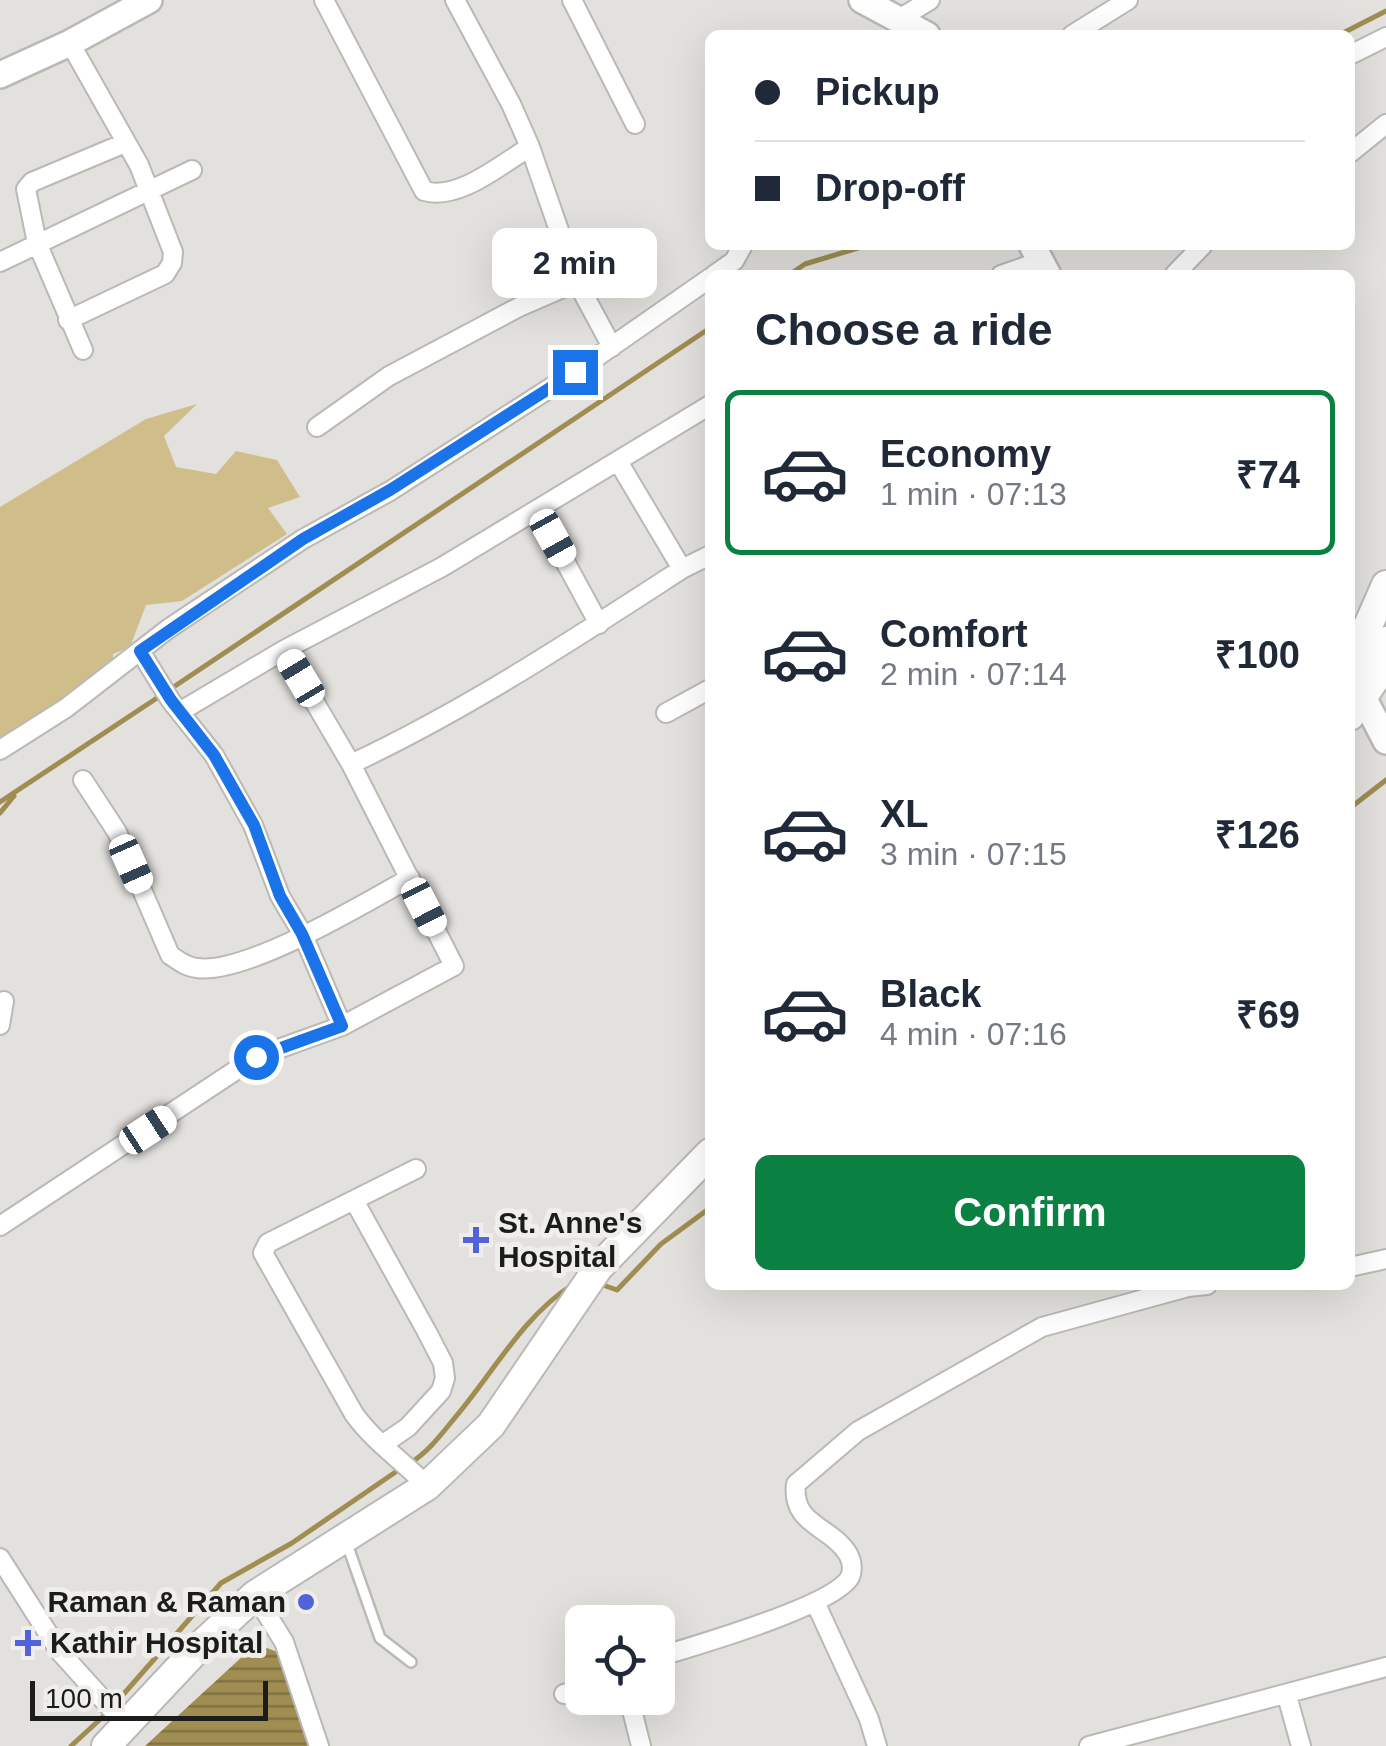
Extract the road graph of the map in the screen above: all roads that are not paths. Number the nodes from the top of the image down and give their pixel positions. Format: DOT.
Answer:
graph roads {
  1 [pos="149,0"];
  2 [pos="324,0"];
  3 [pos="455,0"];
  4 [pos="572,0"];
  5 [pos="862,0"];
  6 [pos="930,0"];
  7 [pos="1128,0"];
  8 [pos="910,29"];
  9 [pos="1080,30"];
  10 [pos="1386,37"];
  11 [pos="70,43"];
  12 [pos="1355,53"];
  13 [pos="0,75"];
  14 [pos="636,124"];
  15 [pos="1386,124"];
  16 [pos="126,143"];
  17 [pos="530,147"];
  18 [pos="1355,149"];
  19 [pos="192,170"];
  20 [pos="150,190"];
  21 [pos="37,243"];
  22 [pos="741,250"];
  23 [pos="1199,250"];
  24 [pos="1040,260"];
  25 [pos="0,262"];
  26 [pos="721,270"];
  27 [pos="1014,270"];
  28 [pos="1179,270"];
  29 [pos="705,281"];
  30 [pos="576,282"];
  31 [pos="68,320"];
  32 [pos="612,348"];
  33 [pos="83,350"];
  34 [pos="705,411"];
  35 [pos="317,427"];
  36 [pos="619,463"];
  37 [pos="537,510"];
  38 [pos="705,557"];
  39 [pos="682,568"];
  40 [pos="1386,585"];
  41 [pos="599,624"];
  42 [pos="1386,640"];
  43 [pos="284,650"];
  44 [pos="140,651"];
  45 [pos="1355,655"];
  46 [pos="705,692"];
  47 [pos="1355,699"];
  48 [pos="176,706"];
  49 [pos="666,714"];
  50 [pos="1386,741"];
  51 [pos="0,750"];
  52 [pos="351,764"];
  53 [pos="84,780"];
  54 [pos="410,878"];
  55 [pos="302,934"];
  56 [pos="4,1001"];
  57 [pos="0,1025"];
  58 [pos="342,1026"];
  59 [pos="705,1158"];
  60 [pos="416,1169"];
  61 [pos="355,1202"];
  62 [pos="0,1226"];
  63 [pos="1386,1259"];
  64 [pos="1355,1266"];
  65 [pos="1177,1290"];
  66 [pos="388,1448"];
  67 [pos="419,1477"];
  68 [pos="346,1538"];
  69 [pos="0,1558"];
  70 [pos="255,1595"];
  71 [pos="814,1602"];
  72 [pos="675,1651"];
  73 [pos="410,1662"];
  74 [pos="1386,1667"];
  75 [pos="1287,1696"];
  76 [pos="633,1715"];
  77 [pos="121,1718"];
  78 [pos="1124,1741"];
  79 [pos="106,1746"];
  80 [pos="319,1746"];
  81 [pos="641,1746"];
  82 [pos="877,1746"];
  83 [pos="1089,1746"];
  84 [pos="1301,1746"];
  1 -- 11 [label="main road"];
  2 -- 17 [label="street"];
  3 -- 17 [label="street"];
  4 -- 14 [label="street"];
  5 -- 8 [label="main road"];
  6 -- 8 [label="street"];
  7 -- 9 [label="street"];
  10 -- 12 [label="street"];
  11 -- 13 [label="main road"];
  11 -- 16 [label="street"];
  15 -- 18 [label="street"];
  16 -- 20 [label="street"];
  16 -- 21 [label="street"];
  17 -- 30 [label="street"];
  19 -- 20 [label="street"];
  20 -- 21 [label="street"];
  20 -- 31 [label="street"];
  21 -- 25 [label="street"];
  21 -- 31 [label="street"];
  22 -- 26 [label="street"];
  23 -- 28 [label="street"];
  24 -- 27 [label="street"];
  29 -- 32 [label="street"];
  30 -- 32 [label="street"];
  30 -- 35 [label="street"];
  31 -- 33 [label="street"];
  32 -- 44 [label="street"];
  34 -- 36 [label="street"];
  36 -- 37 [label="street"];
  36 -- 39 [label="street"];
  37 -- 41 [label="street"];
  37 -- 43 [label="street"];
  38 -- 39 [label="street"];
  39 -- 41 [label="street"];
  40 -- 45 [label="main road"];
  41 -- 52 [label="street"];
  42 -- 47 [label="main road"];
  43 -- 48 [label="street"];
  43 -- 52 [label="street"];
  44 -- 48 [label="street"];
  44 -- 51 [label="street"];
  46 -- 49 [label="street"];
  47 -- 50 [label="main road"];
  48 -- 55 [label="street"];
  52 -- 54 [label="street"];
  53 -- 55 [label="street"];
  54 -- 55 [label="street"];
  54 -- 58 [label="street"];
  55 -- 58 [label="street"];
  56 -- 57 [label="street"];
  58 -- 62 [label="street"];
  59 -- 67 [label="main road"];
  60 -- 61 [label="street"];
  61 -- 66 [label="street"];
  61 -- 66 [label="street"];
  63 -- 64 [label="street"];
  65 -- 71 [label="street"];
  66 -- 67 [label="street"];
  67 -- 68 [label="main road"];
  68 -- 70 [label="main road"];
  68 -- 73 [label="lane"];
  69 -- 77 [label="street"];
  70 -- 77 [label="main road"];
  70 -- 80 [label="street"];
  71 -- 72 [label="street"];
  71 -- 82 [label="street"];
  74 -- 75 [label="street"];
  75 -- 78 [label="street"];
  75 -- 84 [label="street"];
  76 -- 81 [label="street"];
  77 -- 79 [label="main road"];
  78 -- 83 [label="street"];
}
